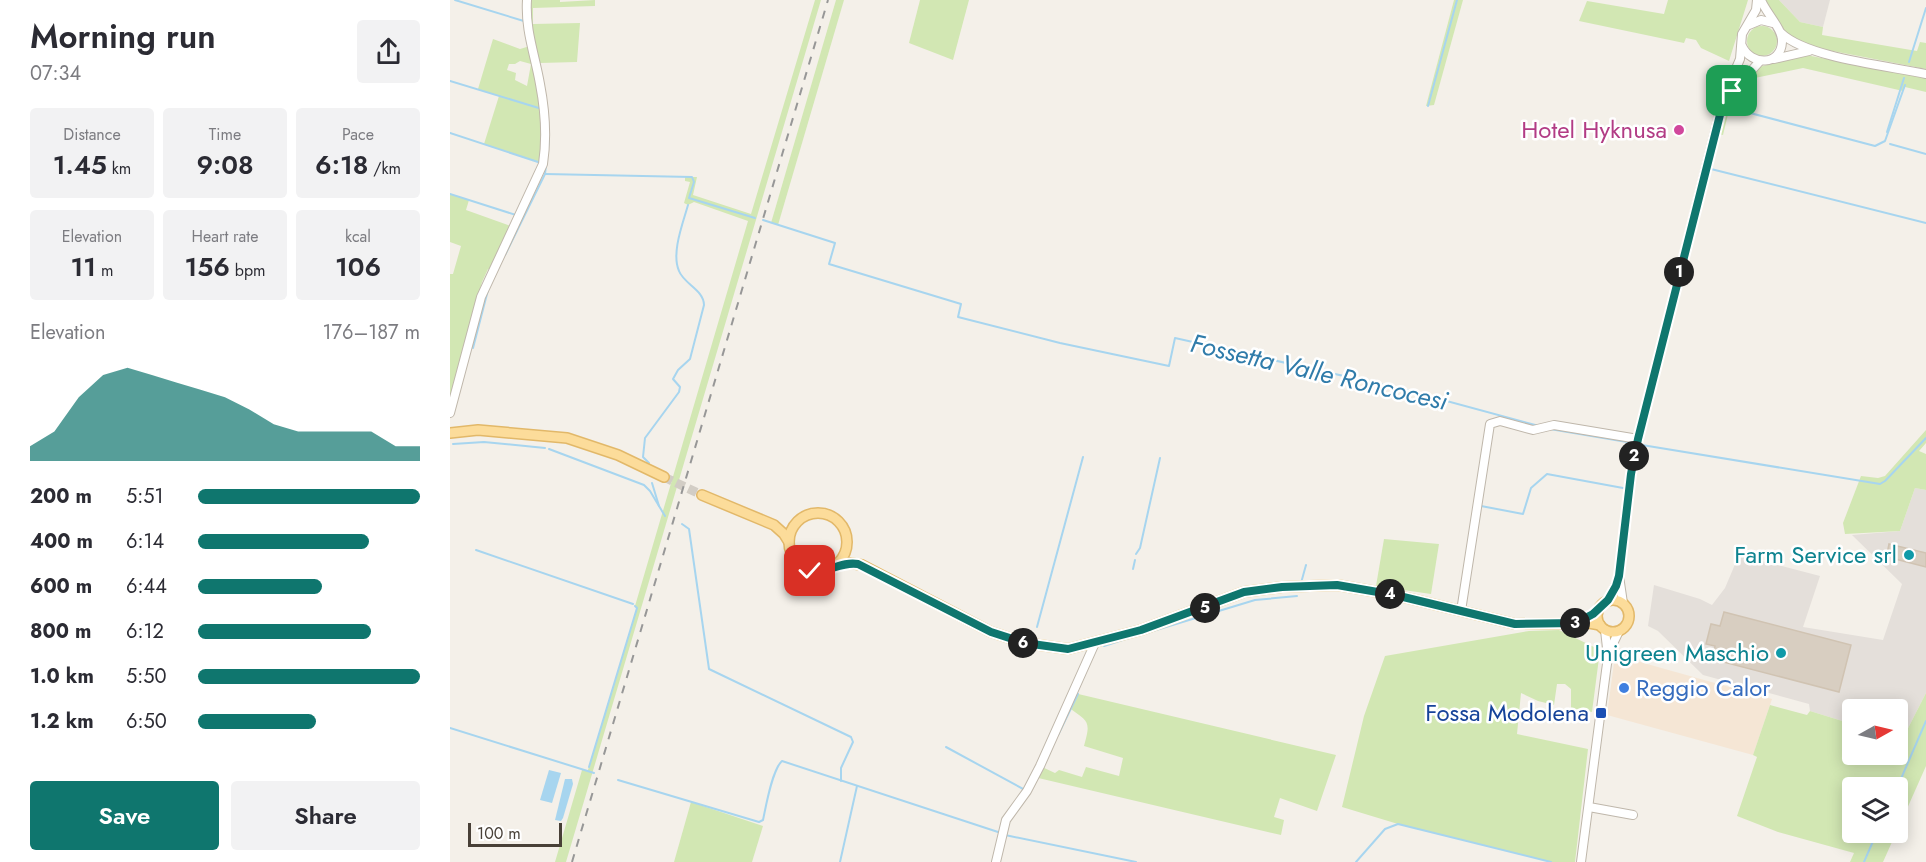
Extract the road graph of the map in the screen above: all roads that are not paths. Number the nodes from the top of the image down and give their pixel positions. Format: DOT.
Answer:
graph roads {
  1 [pos="527,0"];
  2 [pos="1759,0"];
  3 [pos="1773,23"];
  4 [pos="1749,25"];
  5 [pos="1781,33"];
  6 [pos="1742,46"];
  7 [pos="1810,51"];
  8 [pos="1770,60"];
  9 [pos="1760,62"];
  10 [pos="1737,67"];
  11 [pos="1751,69"];
  12 [pos="1926,74"];
  13 [pos="1722,107"];
  14 [pos="450,411"];
  15 [pos="450,433"];
  16 [pos="1638,439"];
  17 [pos="664,477"];
  18 [pos="702,495"];
  19 [pos="797,523"];
  20 [pos="774,525"];
  21 [pos="789,542"];
  22 [pos="847,548"];
  23 [pos="836,566"];
  24 [pos="862,566"];
  25 [pos="1619,576"];
  26 [pos="1608,600"];
  27 [pos="1623,603"];
  28 [pos="1598,610"];
  29 [pos="1461,611"];
  30 [pos="1576,623"];
  31 [pos="1602,628"];
  32 [pos="1619,631"];
  33 [pos="1095,643"];
  34 [pos="1608,657"];
  35 [pos="1589,807"];
  36 [pos="1633,815"];
  37 [pos="996,862"];
  38 [pos="1581,862"];
  1 -- 14 [label="street"];
  2 -- 3 [label="street"];
  2 -- 4 [label="street"];
  3 -- 4 [label="street"];
  3 -- 5 [label="street"];
  4 -- 6 [label="street"];
  5 -- 7 [label="street"];
  5 -- 8 [label="street"];
  6 -- 9 [label="street"];
  6 -- 10 [label="street"];
  7 -- 8 [label="street"];
  7 -- 12 [label="street"];
  8 -- 9 [label="street"];
  9 -- 11 [label="street"];
  10 -- 11 [label="street"];
  10 -- 13 [label="street"];
  11 -- 13 [label="street"];
  13 -- 16 [label="street"];
  15 -- 17 [label="main road"];
  16 -- 25 [label="street"];
  16 -- 29 [label="street"];
  18 -- 20 [label="main road"];
  19 -- 20 [label="main road"];
  19 -- 21 [label="main road"];
  19 -- 22 [label="main road"];
  20 -- 21 [label="main road"];
  21 -- 23 [label="main road"];
  22 -- 23 [label="main road"];
  22 -- 24 [label="main road"];
  23 -- 24 [label="main road"];
  24 -- 33 [label="main road"];
  25 -- 26 [label="street"];
  25 -- 27 [label="street"];
  26 -- 27 [label="main road"];
  26 -- 28 [label="main road"];
  27 -- 32 [label="main road"];
  28 -- 30 [label="main road"];
  28 -- 31 [label="main road"];
  29 -- 30 [label="main road"];
  29 -- 33 [label="main road"];
  30 -- 31 [label="main road"];
  31 -- 32 [label="main road"];
  31 -- 34 [label="street"];
  32 -- 34 [label="street"];
  33 -- 37 [label="street"];
  34 -- 35 [label="street"];
  35 -- 36 [label="street"];
  35 -- 38 [label="street"];
}
